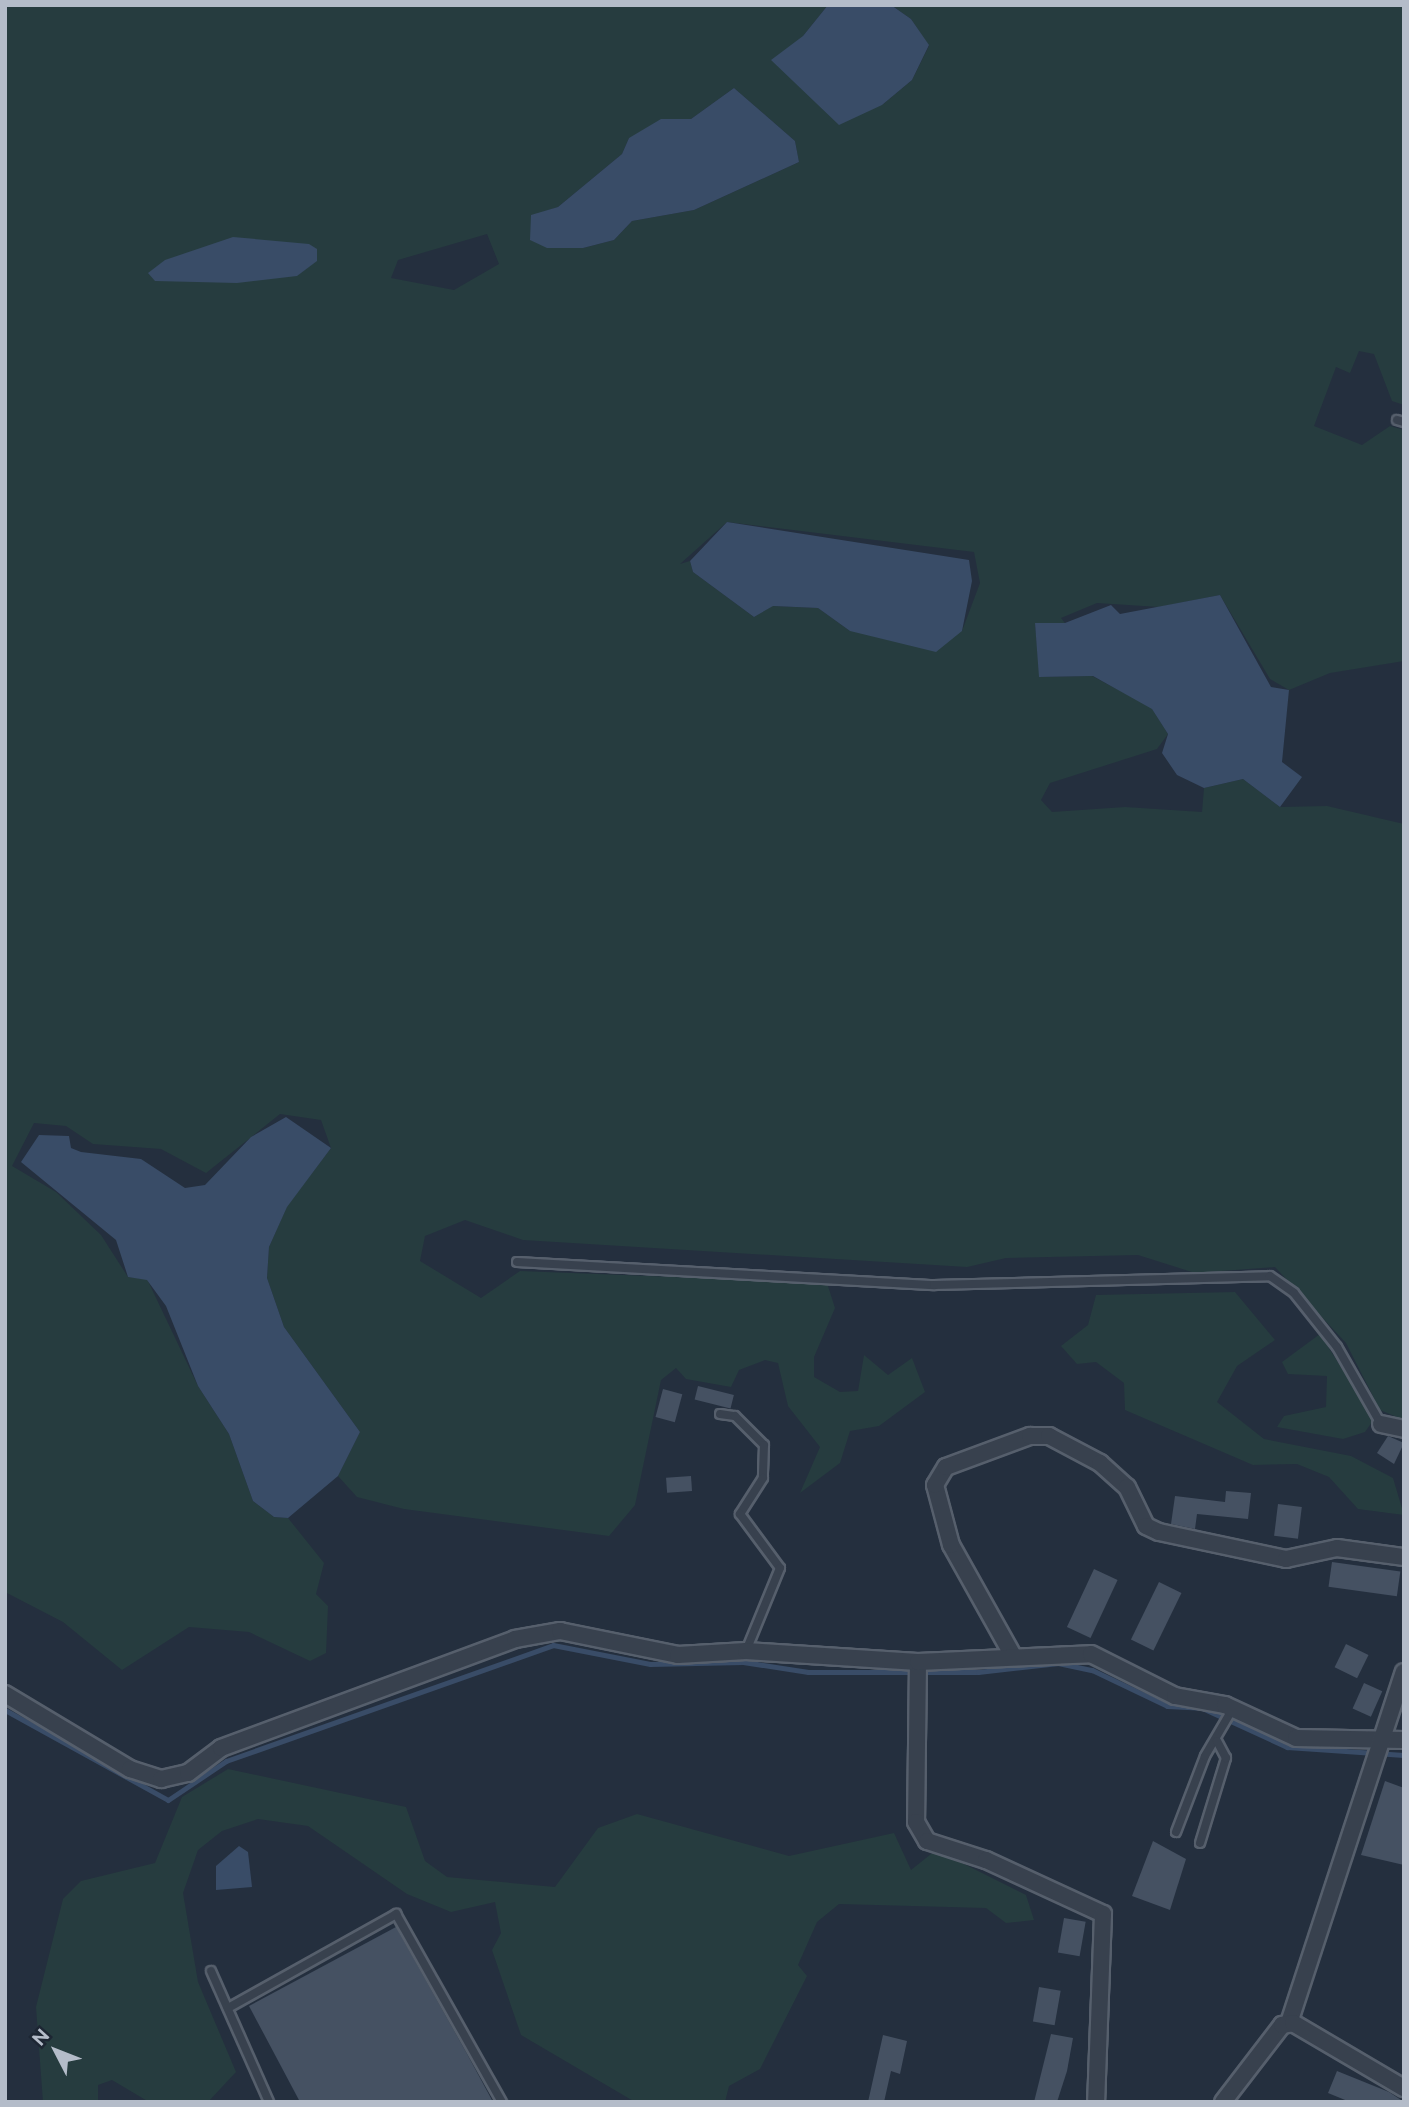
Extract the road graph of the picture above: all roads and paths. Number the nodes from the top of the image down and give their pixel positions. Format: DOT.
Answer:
graph roads {
  1 [pos="517,1262"];
  2 [pos="720,1414"];
  3 [pos="1381,1424"];
  4 [pos="1404,1429"];
  5 [pos="1404,1557"];
  6 [pos="746,1651"];
  7 [pos="1012,1654"];
  8 [pos="919,1670"];
  9 [pos="1404,1672"];
  10 [pos="5,1694"];
  11 [pos="1232,1711"];
  12 [pos="1404,1740"];
  13 [pos="1217,1741"];
  14 [pos="1380,1749"];
  15 [pos="1176,1832"];
  16 [pos="1200,1843"];
  17 [pos="211,1971"];
  18 [pos="228,2008"];
  19 [pos="1289,2023"];
  20 [pos="1404,2088"];
  21 [pos="1100,2101"];
  22 [pos="269,2102"];
  23 [pos="502,2102"];
  24 [pos="1223,2102"];
  1 -- 3 [label="lane"];
  2 -- 6 [label="lane"];
  3 -- 4 [label="street"];
  5 -- 7 [label="street"];
  6 -- 8 [label="street"];
  6 -- 10 [label="street"];
  7 -- 8 [label="street"];
  7 -- 11 [label="street"];
  8 -- 21 [label="street"];
  9 -- 14 [label="street"];
  11 -- 13 [label="lane"];
  11 -- 14 [label="street"];
  12 -- 14 [label="street"];
  13 -- 15 [label="lane"];
  13 -- 16 [label="lane"];
  14 -- 19 [label="street"];
  17 -- 18 [label="lane"];
  18 -- 22 [label="lane"];
  18 -- 23 [label="lane"];
  19 -- 20 [label="street"];
  19 -- 24 [label="street"];
}
